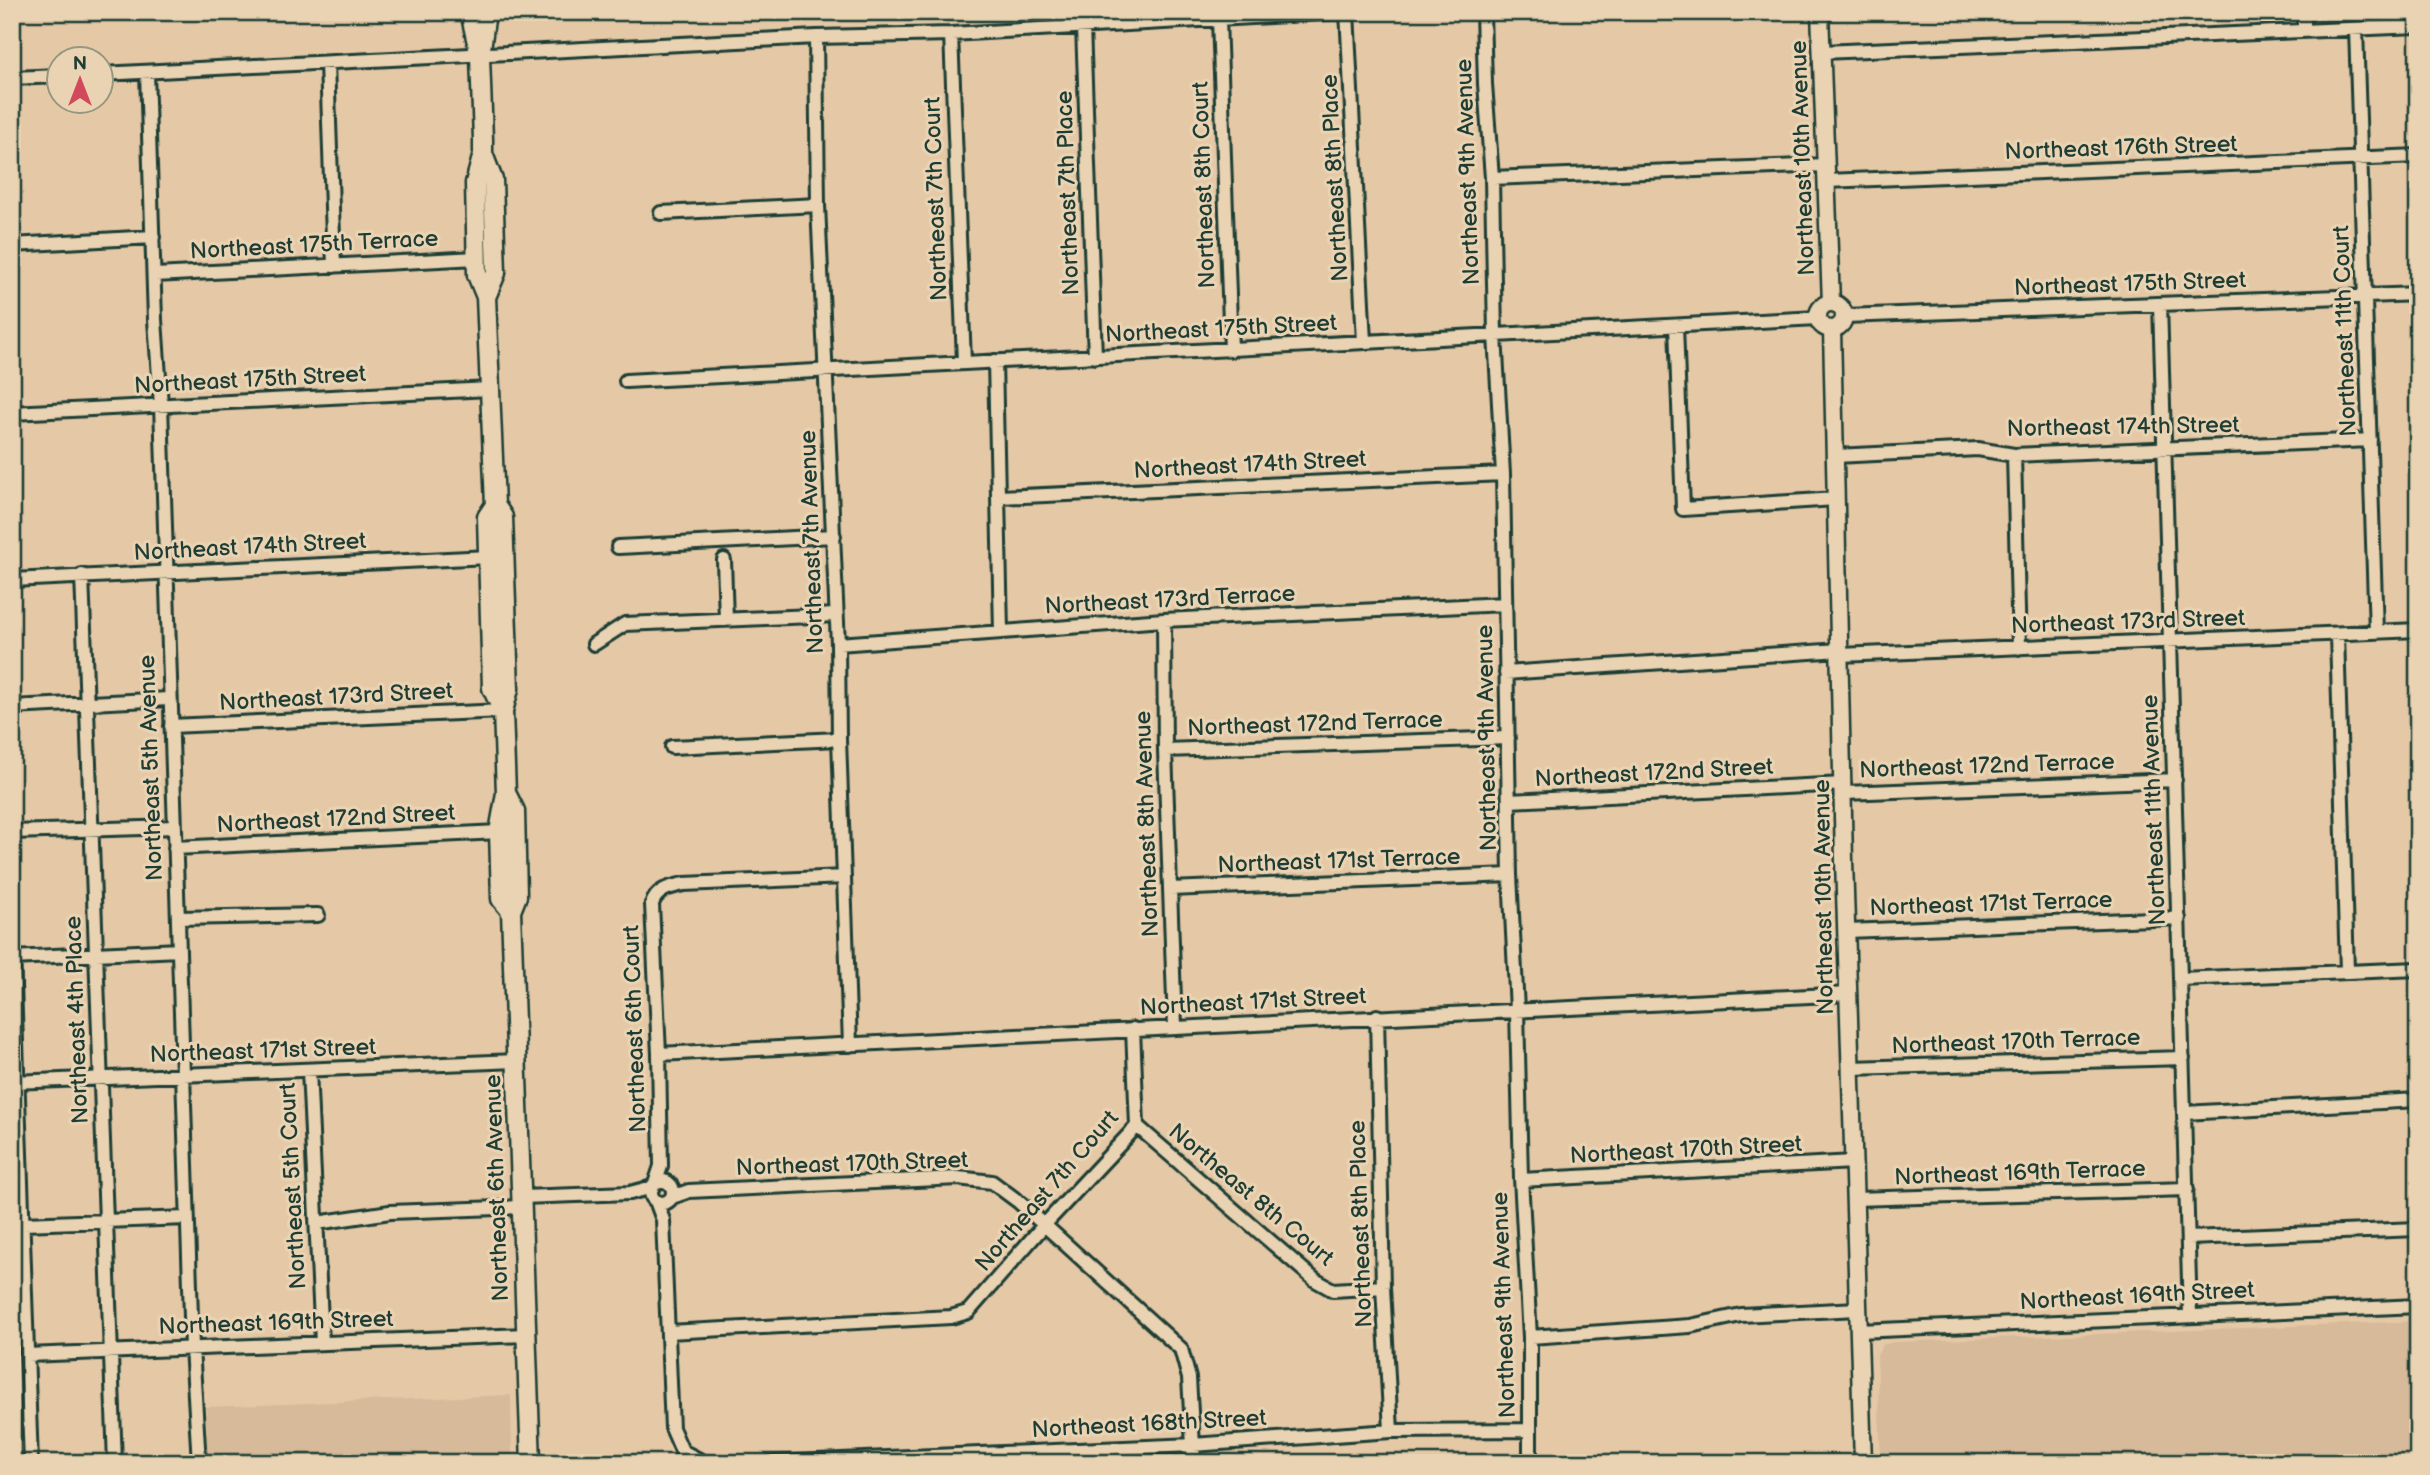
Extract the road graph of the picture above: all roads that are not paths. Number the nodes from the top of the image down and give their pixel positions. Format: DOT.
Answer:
graph roads {
  1 [pos="470,12"];
  2 [pos="486,12"];
  3 [pos="1345,12"];
  4 [pos="1483,12"];
  5 [pos="1820,12"];
  6 [pos="2304,12"];
  7 [pos="1151,18"];
  8 [pos="1219,19"];
  9 [pos="2418,26"];
  10 [pos="1083,27"];
  11 [pos="2356,29"];
  12 [pos="2304,31"];
  13 [pos="951,34"];
  14 [pos="816,37"];
  15 [pos="1822,52"];
  16 [pos="480,56"];
  17 [pos="327,63"];
  18 [pos="146,72"];
  19 [pos="116,73"];
  20 [pos="46,77"];
  21 [pos="12,78"];
  22 [pos="483,154"];
  23 [pos="2418,156"];
  24 [pos="2360,159"];
  25 [pos="1826,173"];
  26 [pos="1492,178"];
  27 [pos="818,205"];
  28 [pos="661,213"];
  29 [pos="153,237"];
  30 [pos="12,245"];
  31 [pos="477,258"];
  32 [pos="334,266"];
  33 [pos="155,275"];
  34 [pos="2418,294"];
  35 [pos="2365,296"];
  36 [pos="486,297"];
  37 [pos="1831,303"];
  38 [pos="2160,304"];
  39 [pos="1845,316"];
  40 [pos="1818,318"];
  41 [pos="1676,326"];
  42 [pos="1832,330"];
  43 [pos="1495,335"];
  44 [pos="1364,342"];
  45 [pos="1231,350"];
  46 [pos="1095,357"];
  47 [pos="995,361"];
  48 [pos="964,362"];
  49 [pos="827,371"];
  50 [pos="626,381"];
  51 [pos="490,389"];
  52 [pos="160,405"];
  53 [pos="12,413"];
  54 [pos="2370,440"];
  55 [pos="2165,449"];
  56 [pos="2014,454"];
  57 [pos="1835,456"];
  58 [pos="1503,474"];
  59 [pos="1000,497"];
  60 [pos="1836,499"];
  61 [pos="495,505"];
  62 [pos="834,536"];
  63 [pos="618,547"];
  64 [pos="489,557"];
  65 [pos="724,560"];
  66 [pos="164,571"];
  67 [pos="82,575"];
  68 [pos="12,580"];
  69 [pos="1505,604"];
  70 [pos="835,615"];
  71 [pos="726,620"];
  72 [pos="1164,620"];
  73 [pos="2418,630"];
  74 [pos="1002,631"];
  75 [pos="2376,632"];
  76 [pos="2337,634"];
  77 [pos="2170,641"];
  78 [pos="838,643"];
  79 [pos="594,644"];
  80 [pos="2019,648"];
  81 [pos="1840,653"];
  82 [pos="1506,673"];
  83 [pos="169,699"];
  84 [pos="87,703"];
  85 [pos="12,707"];
  86 [pos="503,710"];
  87 [pos="171,726"];
  88 [pos="1508,738"];
  89 [pos="839,739"];
  90 [pos="672,747"];
  91 [pos="1165,750"];
  92 [pos="2175,780"];
  93 [pos="1844,789"];
  94 [pos="506,793"];
  95 [pos="1509,801"];
  96 [pos="175,827"];
  97 [pos="91,829"];
  98 [pos="12,832"];
  99 [pos="499,832"];
  100 [pos="175,848"];
  101 [pos="1510,875"];
  102 [pos="844,877"];
  103 [pos="1170,889"];
  104 [pos="511,911"];
  105 [pos="318,915"];
  106 [pos="178,918"];
  107 [pos="2179,918"];
  108 [pos="12,929"];
  109 [pos="1847,931"];
  110 [pos="179,950"];
  111 [pos="96,955"];
  112 [pos="13,958"];
  113 [pos="2418,969"];
  114 [pos="2347,971"];
  115 [pos="2180,979"];
  116 [pos="1849,994"];
  117 [pos="1517,1010"];
  118 [pos="1377,1016"];
  119 [pos="1175,1027"];
  120 [pos="1133,1029"];
  121 [pos="850,1045"];
  122 [pos="659,1054"];
  123 [pos="2183,1058"];
  124 [pos="516,1062"];
  125 [pos="1851,1068"];
  126 [pos="309,1070"];
  127 [pos="184,1075"];
  128 [pos="101,1078"];
  129 [pos="15,1082"];
  130 [pos="2418,1100"];
  131 [pos="2184,1113"];
  132 [pos="1137,1126"];
  133 [pos="1854,1162"];
  134 [pos="1521,1180"];
  135 [pos="2187,1189"];
  136 [pos="662,1192"];
  137 [pos="1855,1199"];
  138 [pos="522,1202"];
  139 [pos="187,1218"];
  140 [pos="106,1220"];
  141 [pos="317,1223"];
  142 [pos="23,1224"];
  143 [pos="1045,1224"];
  144 [pos="2418,1229"];
  145 [pos="2188,1238"];
  146 [pos="1383,1287"];
  147 [pos="2418,1306"];
  148 [pos="1858,1309"];
  149 [pos="2190,1315"];
  150 [pos="1859,1331"];
  151 [pos="668,1332"];
  152 [pos="527,1335"];
  153 [pos="1530,1337"];
  154 [pos="321,1343"];
  155 [pos="192,1348"];
  156 [pos="112,1350"];
  157 [pos="27,1354"];
  158 [pos="1529,1430"];
  159 [pos="1391,1432"];
  160 [pos="1193,1445"];
  161 [pos="31,1463"];
  162 [pos="114,1463"];
  163 [pos="199,1463"];
  164 [pos="531,1463"];
  165 [pos="705,1463"];
  166 [pos="771,1463"];
  167 [pos="1194,1463"];
  168 [pos="1530,1463"];
  169 [pos="1863,1463"];
  1 -- 16 [label="main road, Northeast 6th Avenue"];
  2 -- 16 [label="main road, Northeast 6th Avenue"];
  3 -- 8 [label="street"];
  3 -- 44 [label="street, Northeast 8th Place"];
  4 -- 26 [label="street, Northeast 9th Avenue"];
  5 -- 15 [label="street, Northeast 10th Avenue"];
  6 -- 12 [label="street"];
  7 -- 8 [label="street"];
  7 -- 10 [label="street"];
  8 -- 45 [label="street, Northeast 8th Court"];
  9 -- 11 [label="street"];
  10 -- 13 [label="street"];
  10 -- 46 [label="street, Northeast 7th Place"];
  11 -- 12 [label="street"];
  11 -- 24 [label="street, Northeast 11th Court"];
  12 -- 15 [label="street"];
  13 -- 14 [label="street"];
  13 -- 48 [label="street, Northeast 7th Court"];
  14 -- 16 [label="street"];
  14 -- 27 [label="street, Northeast 7th Avenue"];
  15 -- 25 [label="street, Northeast 10th Avenue"];
  16 -- 17 [label="street"];
  16 -- 22 [label="main road, Northeast 6th Avenue"];
  17 -- 18 [label="street"];
  17 -- 32 [label="street"];
  18 -- 19 [label="street"];
  18 -- 29 [label="street, Northeast 5th Avenue"];
  20 -- 21 [label="street"];
  22 -- 31 [label="main road, Northeast 6th Avenue"];
  22 -- 36 [label="main road, Northeast 6th Avenue"];
  23 -- 24 [label="street, Northeast 176th Street"];
  24 -- 25 [label="street, Northeast 176th Street"];
  24 -- 35 [label="street, Northeast 11th Court"];
  25 -- 26 [label="street, Northeast 176th Street"];
  25 -- 37 [label="street, Northeast 10th Avenue"];
  26 -- 43 [label="street, Northeast 9th Avenue"];
  27 -- 28 [label="street"];
  27 -- 49 [label="street, Northeast 7th Avenue"];
  29 -- 30 [label="street"];
  29 -- 33 [label="street, Northeast 5th Avenue"];
  31 -- 32 [label="street, Northeast 175th Terrace"];
  31 -- 36 [label="main road, Northeast 6th Avenue"];
  32 -- 33 [label="street, Northeast 175th Terrace"];
  33 -- 52 [label="street, Northeast 5th Avenue"];
  34 -- 35 [label="street, Northeast 175th Street"];
  35 -- 38 [label="street, Northeast 175th Street"];
  35 -- 54 [label="street, Northeast 11th Court"];
  36 -- 51 [label="main road, Northeast 6th Avenue"];
  37 -- 39 [label="street"];
  37 -- 40 [label="street"];
  38 -- 39 [label="street, Northeast 175th Street"];
  38 -- 55 [label="street, Northeast 11th Avenue"];
  39 -- 42 [label="street"];
  40 -- 41 [label="street, Northeast 175th Street"];
  40 -- 42 [label="street"];
  41 -- 43 [label="street, Northeast 175th Street"];
  41 -- 60 [label="street"];
  42 -- 57 [label="street, Northeast 10th Avenue"];
  43 -- 44 [label="street, Northeast 175th Street"];
  43 -- 58 [label="street, Northeast 9th Avenue"];
  44 -- 45 [label="street, Northeast 175th Street"];
  45 -- 46 [label="street, Northeast 175th Street"];
  46 -- 47 [label="street, Northeast 175th Street"];
  47 -- 48 [label="street, Northeast 175th Street"];
  47 -- 59 [label="street"];
  48 -- 49 [label="street, Northeast 175th Street"];
  49 -- 50 [label="street, Northeast 175th Street"];
  49 -- 62 [label="street, Northeast 7th Avenue"];
  51 -- 52 [label="street, Northeast 175th Street"];
  51 -- 61 [label="main road, Northeast 6th Avenue"];
  52 -- 53 [label="street, Northeast 175th Street"];
  52 -- 66 [label="street, Northeast 5th Avenue"];
  54 -- 55 [label="street, Northeast 174th Street"];
  54 -- 75 [label="street, Northeast 11th Court"];
  55 -- 56 [label="street, Northeast 174th Street"];
  55 -- 77 [label="street, Northeast 11th Avenue"];
  56 -- 57 [label="street, Northeast 174th Street"];
  56 -- 80 [label="street"];
  57 -- 60 [label="street, Northeast 10th Avenue"];
  58 -- 59 [label="street, Northeast 174th Street"];
  58 -- 69 [label="street, Northeast 9th Avenue"];
  59 -- 74 [label="street"];
  60 -- 81 [label="street, Northeast 10th Avenue"];
  61 -- 64 [label="main road, Northeast 6th Avenue"];
  61 -- 86 [label="main road, Northeast 6th Avenue"];
  62 -- 63 [label="street"];
  62 -- 70 [label="street, Northeast 7th Avenue"];
  64 -- 66 [label="street, Northeast 174th Street"];
  64 -- 86 [label="main road, Northeast 6th Avenue"];
  65 -- 71 [label="street"];
  66 -- 67 [label="street, Northeast 174th Street"];
  66 -- 83 [label="street, Northeast 5th Avenue"];
  67 -- 68 [label="street, Northeast 174th Street"];
  67 -- 84 [label="street, Northeast 4th Place"];
  69 -- 72 [label="street, Northeast 173rd Terrace"];
  69 -- 82 [label="street, Northeast 9th Avenue"];
  70 -- 71 [label="street"];
  70 -- 78 [label="street, Northeast 7th Avenue"];
  71 -- 79 [label="street"];
  72 -- 74 [label="street, Northeast 173rd Terrace"];
  72 -- 91 [label="street, Northeast 8th Avenue"];
  73 -- 75 [label="street, Northeast 173rd Street"];
  74 -- 78 [label="street, Northeast 173rd Terrace"];
  75 -- 76 [label="street, Northeast 173rd Street"];
  76 -- 77 [label="street, Northeast 173rd Street"];
  76 -- 114 [label="street"];
  77 -- 80 [label="street, Northeast 173rd Street"];
  77 -- 92 [label="street, Northeast 11th Avenue"];
  78 -- 89 [label="street, Northeast 7th Avenue"];
  80 -- 81 [label="street, Northeast 173rd Street"];
  81 -- 82 [label="street, Northeast 173rd Street"];
  81 -- 93 [label="street, Northeast 10th Avenue"];
  82 -- 88 [label="street, Northeast 9th Avenue"];
  83 -- 84 [label="street"];
  83 -- 87 [label="street, Northeast 5th Avenue"];
  84 -- 85 [label="street"];
  84 -- 97 [label="street, Northeast 4th Place"];
  86 -- 87 [label="street, Northeast 173rd Street"];
  86 -- 94 [label="main road, Northeast 6th Avenue"];
  87 -- 96 [label="street, Northeast 5th Avenue"];
  88 -- 91 [label="street, Northeast 172nd Terrace"];
  88 -- 95 [label="street, Northeast 9th Avenue"];
  89 -- 90 [label="street"];
  89 -- 102 [label="street, Northeast 7th Avenue"];
  91 -- 103 [label="street, Northeast 8th Avenue"];
  92 -- 93 [label="street, Northeast 172nd Terrace"];
  92 -- 107 [label="street, Northeast 11th Avenue"];
  93 -- 95 [label="street, Northeast 172nd Street"];
  93 -- 109 [label="street, Northeast 10th Avenue"];
  94 -- 99 [label="main road, Northeast 6th Avenue"];
  94 -- 104 [label="main road, Northeast 6th Avenue"];
  95 -- 101 [label="street, Northeast 9th Avenue"];
  96 -- 97 [label="street"];
  96 -- 100 [label="street, Northeast 5th Avenue"];
  97 -- 98 [label="street"];
  97 -- 111 [label="street, Northeast 4th Place"];
  99 -- 100 [label="street, Northeast 172nd Street"];
  99 -- 104 [label="main road, Northeast 6th Avenue"];
  100 -- 106 [label="street, Northeast 5th Avenue"];
  101 -- 103 [label="street, Northeast 171st Terrace"];
  101 -- 117 [label="street, Northeast 9th Avenue"];
  102 -- 121 [label="street, Northeast 7th Avenue"];
  102 -- 122 [label="street, Northeast 6th Court"];
  103 -- 119 [label="street, Northeast 8th Avenue"];
  104 -- 124 [label="main road, Northeast 6th Avenue"];
  105 -- 106 [label="street"];
  106 -- 110 [label="street, Northeast 5th Avenue"];
  107 -- 109 [label="street, Northeast 171st Terrace"];
  107 -- 115 [label="street, Northeast 11th Avenue"];
  108 -- 112 [label="street"];
  109 -- 116 [label="street, Northeast 10th Avenue"];
  110 -- 111 [label="street"];
  110 -- 127 [label="street, Northeast 5th Avenue"];
  111 -- 112 [label="street"];
  111 -- 128 [label="street, Northeast 4th Place"];
  112 -- 129 [label="street"];
  113 -- 114 [label="street"];
  114 -- 115 [label="street"];
  115 -- 123 [label="street, Northeast 11th Avenue"];
  116 -- 117 [label="street, Northeast 171st Street"];
  116 -- 125 [label="street, Northeast 10th Avenue"];
  117 -- 118 [label="street, Northeast 171st Street"];
  117 -- 134 [label="street, Northeast 9th Avenue"];
  118 -- 119 [label="street, Northeast 171st Street"];
  118 -- 146 [label="street, Northeast 8th Place"];
  119 -- 120 [label="street, Northeast 171st Street"];
  120 -- 121 [label="street, Northeast 171st Street"];
  120 -- 132 [label="street, Northeast 7th Court"];
  121 -- 122 [label="street, Northeast 171st Street"];
  122 -- 136 [label="street, Northeast 6th Court"];
  123 -- 125 [label="street, Northeast 170th Terrace"];
  123 -- 131 [label="street, Northeast 11th Avenue"];
  124 -- 126 [label="street, Northeast 171st Street"];
  124 -- 138 [label="main road, Northeast 6th Avenue"];
  125 -- 133 [label="street, Northeast 10th Avenue"];
  126 -- 127 [label="street, Northeast 171st Street"];
  126 -- 141 [label="street, Northeast 5th Court"];
  127 -- 128 [label="street, Northeast 171st Street"];
  127 -- 139 [label="street, Northeast 5th Avenue"];
  128 -- 129 [label="street, Northeast 171st Street"];
  128 -- 140 [label="street, Northeast 4th Place"];
  129 -- 142 [label="street"];
  130 -- 131 [label="street"];
  131 -- 135 [label="street, Northeast 11th Avenue"];
  132 -- 143 [label="street, Northeast 7th Court"];
  132 -- 146 [label="street, Northeast 8th Court"];
  133 -- 134 [label="street, Northeast 170th Street"];
  133 -- 137 [label="street, Northeast 10th Avenue"];
  134 -- 153 [label="street, Northeast 9th Avenue"];
  135 -- 137 [label="street, Northeast 169th Terrace"];
  135 -- 145 [label="street, Northeast 11th Avenue"];
  136 -- 138 [label="street"];
  136 -- 143 [label="street, Northeast 170th Street"];
  136 -- 151 [label="street"];
  137 -- 148 [label="street, Northeast 10th Avenue"];
  138 -- 141 [label="street"];
  138 -- 152 [label="main road, Northeast 6th Avenue"];
  139 -- 140 [label="street"];
  139 -- 155 [label="street, Northeast 5th Avenue"];
  140 -- 142 [label="street"];
  140 -- 156 [label="street, Northeast 4th Place"];
  141 -- 154 [label="street, Northeast 5th Court"];
  142 -- 157 [label="street"];
  143 -- 151 [label="street, Northeast 7th Court"];
  143 -- 160 [label="street"];
  144 -- 145 [label="street"];
  145 -- 149 [label="street, Northeast 11th Avenue"];
  146 -- 159 [label="street, Northeast 8th Place"];
  147 -- 149 [label="street, Northeast 169th Street"];
  148 -- 150 [label="street, Northeast 10th Avenue"];
  148 -- 153 [label="street"];
  149 -- 150 [label="street, Northeast 169th Street"];
  150 -- 169 [label="street, Northeast 10th Avenue"];
  151 -- 165 [label="street"];
  152 -- 154 [label="street, Northeast 169th Street"];
  152 -- 164 [label="main road, Northeast 6th Avenue"];
  153 -- 158 [label="street, Northeast 9th Avenue"];
  154 -- 155 [label="street, Northeast 169th Street"];
  155 -- 156 [label="street, Northeast 169th Street"];
  155 -- 163 [label="street, Northeast 5th Avenue"];
  156 -- 157 [label="street, Northeast 169th Street"];
  156 -- 162 [label="street, Northeast 4th Place"];
  157 -- 161 [label="street"];
  158 -- 159 [label="street, Northeast 168th Street"];
  158 -- 168 [label="street, Northeast 9th Avenue"];
  159 -- 160 [label="street, Northeast 168th Street"];
  160 -- 166 [label="street, Northeast 168th Street"];
  160 -- 167 [label="street"];
}
